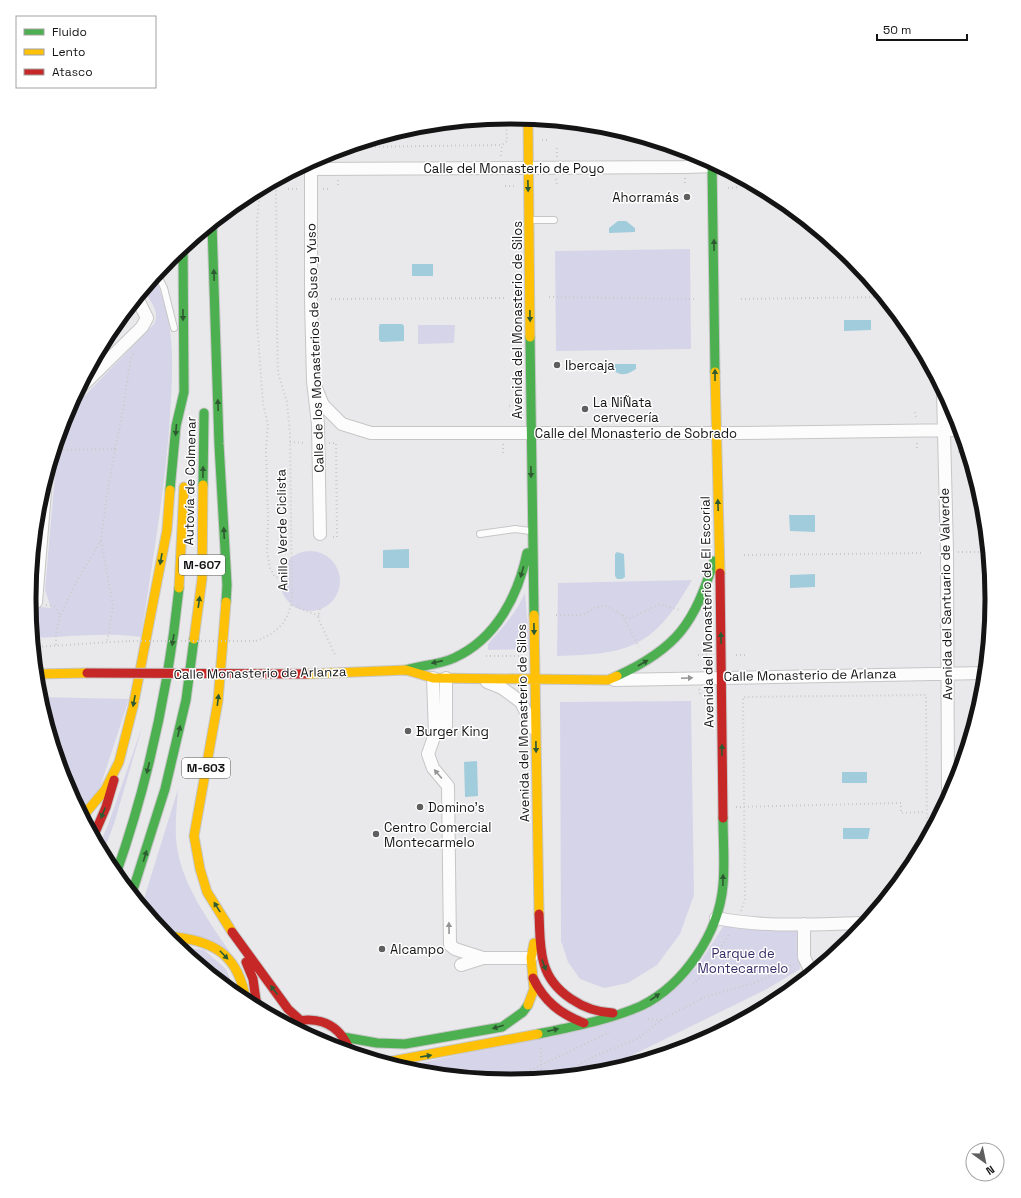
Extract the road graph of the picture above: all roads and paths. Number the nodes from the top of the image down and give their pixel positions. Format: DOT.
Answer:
graph roads {
  1 [pos="506,124"];
  2 [pos="528,125"];
  3 [pos="369,147"];
  4 [pos="702,165"];
  5 [pos="317,166"];
  6 [pos="528,168"];
  7 [pos="311,169"];
  8 [pos="714,170"];
  9 [pos="276,186"];
  10 [pos="260,196"];
  11 [pos="529,220"];
  12 [pos="554,220"];
  13 [pos="212,231"];
  14 [pos="206,236"];
  15 [pos="182,257"];
  16 [pos="160,280"];
  17 [pos="549,297"];
  18 [pos="876,297"];
  19 [pos="506,298"];
  20 [pos="331,299"];
  21 [pos="694,299"];
  22 [pos="741,299"];
  23 [pos="205,301"];
  24 [pos="140,303"];
  25 [pos="175,335"];
  26 [pos="177,349"];
  27 [pos="135,350"];
  28 [pos="92,376"];
  29 [pos="313,381"];
  30 [pos="184,392"];
  31 [pos="204,404"];
  32 [pos="943,404"];
  33 [pos="943,430"];
  34 [pos="954,430"];
  35 [pos="530,433"];
  36 [pos="716,433"];
  37 [pos="290,442"];
  38 [pos="304,443"];
  39 [pos="336,443"];
  40 [pos="184,444"];
  41 [pos="115,449"];
  42 [pos="60,450"];
  43 [pos="958,452"];
  44 [pos="962,452"];
  45 [pos="184,474"];
  46 [pos="532,520"];
  47 [pos="43,521"];
  48 [pos="530,531"];
  49 [pos="480,534"];
  50 [pos="322,536"];
  51 [pos="101,540"];
  52 [pos="720,544"];
  53 [pos="947,552"];
  54 [pos="982,552"];
  55 [pos="922,553"];
  56 [pos="744,555"];
  57 [pos="292,581"];
  58 [pos="36,602"];
  59 [pos="292,605"];
  60 [pos="320,609"];
  61 [pos="682,611"];
  62 [pos="621,614"];
  63 [pos="556,615"];
  64 [pos="60,616"];
  65 [pos="319,616"];
  66 [pos="107,642"];
  67 [pos="56,646"];
  68 [pos="39,647"];
  69 [pos="639,647"];
  70 [pos="481,656"];
  71 [pos="525,656"];
  72 [pos="336,657"];
  73 [pos="406,670"];
  74 [pos="947,672"];
  75 [pos="979,673"];
  76 [pos="42,674"];
  77 [pos="722,677"];
  78 [pos="433,678"];
  79 [pos="446,678"];
  80 [pos="482,680"];
  81 [pos="535,680"];
  82 [pos="608,680"];
  83 [pos="446,726"];
  84 [pos="536,732"];
  85 [pos="119,762"];
  86 [pos="948,783"];
  87 [pos="743,807"];
  88 [pos="723,808"];
  89 [pos="87,812"];
  90 [pos="926,812"];
  91 [pos="926,827"];
  92 [pos="96,829"];
  93 [pos="118,866"];
  94 [pos="134,888"];
  95 [pos="716,918"];
  96 [pos="735,922"];
  97 [pos="857,923"];
  98 [pos="804,924"];
  99 [pos="539,926"];
  100 [pos="179,938"];
  101 [pos="237,940"];
  102 [pos="483,958"];
  103 [pos="531,958"];
  104 [pos="805,960"];
  105 [pos="461,965"];
  106 [pos="809,967"];
  107 [pos="533,978"];
  108 [pos="689,988"];
  109 [pos="245,992"];
  110 [pos="256,999"];
  111 [pos="620,1012"];
  112 [pos="299,1019"];
  113 [pos="647,1019"];
  114 [pos="661,1020"];
  115 [pos="294,1021"];
  116 [pos="584,1023"];
  117 [pos="612,1032"];
  118 [pos="343,1037"];
  119 [pos="346,1044"];
  120 [pos="541,1044"];
  121 [pos="400,1060"];
  122 [pos="541,1065"];
  123 [pos="572,1069"];
  124 [pos="542,1072"];
  125 [pos="523,1073"];
  1 -- 3 [label="path"];
  2 -- 6 [label="main road, Avenida del Monasterio de Silos"];
  4 -- 6 [label="street, Calle del Monasterio de Poyo"];
  5 -- 6 [label="street, Calle del Monasterio de Poyo"];
  6 -- 11 [label="main road, Avenida del Monasterio de Silos, one-way"];
  7 -- 29 [label="street, Calle de los Monasterios de Suso y Yuso"];
  36 -- 8 [label="main road, Avenida del Monasterio de El Escorial, one-way"];
  9 -- 37 [label="path, Anillo Verde Ciclista"];
  10 -- 57 [label="path"];
  11 -- 12 [label="lane"];
  11 -- 35 [label="main road, Avenida del Monasterio de Silos, one-way"];
  101 -- 13 [label="main road, M-603, one-way"];
  14 -- 23 [label="main road"];
  15 -- 30 [label="main road, one-way"];
  16 -- 25 [label="lane"];
  17 -- 21 [label="path"];
  18 -- 22 [label="path"];
  19 -- 20 [label="path"];
  24 -- 28 [label="street"];
  26 -- 30 [label="lane"];
  27 -- 41 [label="path"];
  29 -- 35 [label="street, Calle del Monasterio de Sobrado"];
  29 -- 50 [label="street, Calle de los Monasterios de Suso y Yuso"];
  30 -- 40 [label="main road, Autovía de Colmenar"];
  30 -- 85 [label="main road, one-way"];
  94 -- 31 [label="main road, Autovía de Colmenar / M-607, one-way"];
  32 -- 33 [label="street, Avenida del Santuario de Valverde"];
  33 -- 34 [label="street, Calle del Monasterio de Sobrado"];
  33 -- 36 [label="street, Calle del Monasterio de Sobrado"];
  33 -- 53 [label="street, Avenida del Santuario de Valverde"];
  35 -- 36 [label="street, Calle del Monasterio de Sobrado"];
  35 -- 46 [label="main road, Avenida del Monasterio de Silos, one-way"];
  52 -- 36 [label="main road, Avenida del Monasterio de El Escorial, one-way"];
  37 -- 38 [label="path"];
  37 -- 57 [label="path, Anillo Verde Ciclista"];
  39 -- 50 [label="path"];
  41 -- 42 [label="path"];
  41 -- 51 [label="path"];
  43 -- 44 [label="path"];
  45 -- 93 [label="main road, Autovía de Colmenar / M-607, one-way"];
  46 -- 48 [label="main road, Avenida del Monasterio de Silos"];
  46 -- 81 [label="main road, Avenida del Monasterio de Silos, one-way"];
  47 -- 58 [label="street"];
  48 -- 49 [label="lane"];
  48 -- 73 [label="main road, Avenida del Monasterio de Silos, one-way"];
  51 -- 64 [label="path"];
  51 -- 66 [label="path"];
  77 -- 52 [label="main road, Avenida del Monasterio de El Escorial, one-way"];
  82 -- 52 [label="main road, one-way"];
  53 -- 54 [label="path"];
  53 -- 74 [label="street, Avenida del Santuario de Valverde"];
  55 -- 56 [label="path"];
  57 -- 59 [label="path, Anillo Verde Ciclista"];
  58 -- 64 [label="path"];
  59 -- 65 [label="path"];
  59 -- 66 [label="path, Anillo Verde Ciclista, bridge"];
  60 -- 65 [label="path"];
  61 -- 62 [label="path"];
  62 -- 63 [label="path"];
  62 -- 69 [label="path"];
  64 -- 67 [label="path"];
  65 -- 72 [label="path"];
  66 -- 67 [label="path, Anillo Verde Ciclista"];
  67 -- 68 [label="path, Anillo Verde Ciclista"];
  70 -- 71 [label="path"];
  73 -- 76 [label="main road, Calle Monasterio de Arlanza, bridge"];
  73 -- 78 [label="main road, Calle Monasterio de Arlanza"];
  74 -- 75 [label="street, Calle Monasterio de Arlanza"];
  74 -- 77 [label="street, Calle Monasterio de Arlanza"];
  74 -- 86 [label="street, Avenida del Santuario de Valverde"];
  82 -- 77 [label="street, Calle Monasterio de Arlanza, one-way"];
  88 -- 77 [label="main road, Avenida del Monasterio de El Escorial, one-way"];
  78 -- 79 [label="main road, Calle Monasterio de Arlanza"];
  102 -- 78 [label="street, one-way"];
  79 -- 80 [label="main road, Calle Monasterio de Arlanza"];
  79 -- 83 [label="street"];
  80 -- 81 [label="main road, Calle Monasterio de Arlanza"];
  80 -- 84 [label="street, Calle Monasterio de Arlanza"];
  81 -- 82 [label="main road, Calle Monasterio de Arlanza"];
  81 -- 84 [label="main road, Avenida del Monasterio de Silos"];
  84 -- 99 [label="main road, Avenida del Monasterio de Silos, one-way"];
  85 -- 89 [label="main road"];
  85 -- 92 [label="main road, one-way"];
  87 -- 88 [label="path"];
  87 -- 90 [label="path"];
  87 -- 90 [label="path"];
  87 -- 96 [label="path"];
  95 -- 88 [label="main road, Avenida del Monasterio de El Escorial, one-way"];
  90 -- 91 [label="path"];
  95 -- 96 [label="street"];
  111 -- 95 [label="main road, Avenida del Monasterio de El Escorial, one-way"];
  96 -- 98 [label="street"];
  96 -- 108 [label="path"];
  97 -- 98 [label="street"];
  98 -- 104 [label="street"];
  99 -- 103 [label="main road, Avenida del Monasterio de Silos"];
  99 -- 111 [label="main road, Avenida del Monasterio de Silos, one-way"];
  100 -- 109 [label="main road, one-way"];
  101 -- 110 [label="main road, M-603"];
  112 -- 101 [label="main road, one-way"];
  102 -- 103 [label="street"];
  102 -- 105 [label="street"];
  103 -- 107 [label="main road, Avenida del Monasterio de Silos"];
  104 -- 106 [label="street"];
  104 -- 114 [label="path"];
  107 -- 116 [label="main road"];
  107 -- 118 [label="main road, Avenida del Monasterio de Silos, one-way"];
  111 -- 116 [label="main road"];
  112 -- 115 [label="main road"];
  112 -- 118 [label="main road"];
  113 -- 114 [label="path"];
  114 -- 123 [label="path"];
  121 -- 116 [label="main road, one-way"];
  117 -- 122 [label="path"];
  118 -- 119 [label="main road"];
  120 -- 122 [label="path"];
  122 -- 124 [label="path"];
  122 -- 125 [label="path"];
}
